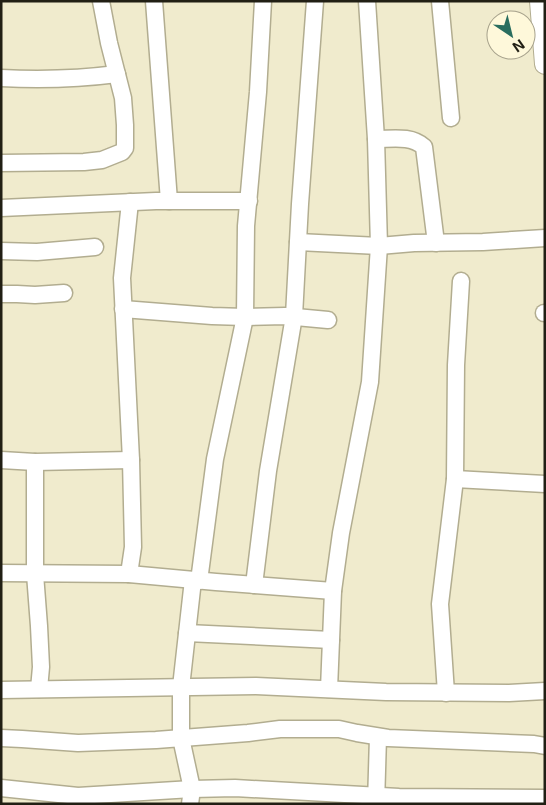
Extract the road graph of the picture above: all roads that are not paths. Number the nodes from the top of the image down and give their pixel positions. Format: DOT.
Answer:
graph roads {
  1 [pos="100,1"];
  2 [pos="154,1"];
  3 [pos="263,1"];
  4 [pos="315,1"];
  5 [pos="367,1"];
  6 [pos="440,1"];
  7 [pos="540,1"];
  8 [pos="545,64"];
  9 [pos="117,74"];
  10 [pos="1,78"];
  11 [pos="451,118"];
  12 [pos="376,139"];
  13 [pos="1,163"];
  14 [pos="169,201"];
  15 [pos="249,201"];
  16 [pos="130,202"];
  17 [pos="1,208"];
  18 [pos="545,238"];
  19 [pos="298,242"];
  20 [pos="436,243"];
  21 [pos="379,246"];
  22 [pos="94,247"];
  23 [pos="1,251"];
  24 [pos="461,281"];
  25 [pos="64,293"];
  26 [pos="1,294"];
  27 [pos="123,309"];
  28 [pos="294,316"];
  29 [pos="246,317"];
  30 [pos="328,320"];
  31 [pos="1,460"];
  32 [pos="131,460"];
  33 [pos="35,462"];
  34 [pos="456,479"];
  35 [pos="545,484"];
  36 [pos="1,573"];
  37 [pos="35,574"];
  38 [pos="129,574"];
  39 [pos="196,580"];
  40 [pos="254,585"];
  41 [pos="333,591"];
  42 [pos="187,634"];
  43 [pos="331,640"];
  44 [pos="181,687"];
  45 [pos="39,689"];
  46 [pos="329,689"];
  47 [pos="1,690"];
  48 [pos="545,691"];
  49 [pos="446,693"];
  50 [pos="378,736"];
  51 [pos="1,738"];
  52 [pos="181,738"];
  53 [pos="545,746"];
  54 [pos="1,788"];
  55 [pos="191,796"];
  56 [pos="545,798"];
  57 [pos="376,800"];
  1 -- 9 [label="street"];
  2 -- 14 [label="street"];
  3 -- 15 [label="street"];
  4 -- 19 [label="street"];
  5 -- 12 [label="street"];
  6 -- 11 [label="street"];
  7 -- 8 [label="street"];
  9 -- 10 [label="street"];
  9 -- 13 [label="street"];
  12 -- 20 [label="street"];
  12 -- 21 [label="street"];
  14 -- 15 [label="street"];
  14 -- 16 [label="street"];
  15 -- 29 [label="street"];
  16 -- 17 [label="street"];
  16 -- 27 [label="street"];
  18 -- 20 [label="street"];
  19 -- 21 [label="street"];
  19 -- 28 [label="street"];
  20 -- 21 [label="street"];
  21 -- 41 [label="street"];
  22 -- 23 [label="street"];
  24 -- 34 [label="street"];
  25 -- 26 [label="street"];
  27 -- 29 [label="street"];
  27 -- 32 [label="street"];
  28 -- 29 [label="street"];
  28 -- 30 [label="street"];
  28 -- 40 [label="street"];
  29 -- 39 [label="street"];
  31 -- 33 [label="street"];
  32 -- 33 [label="street"];
  32 -- 38 [label="street"];
  33 -- 37 [label="street"];
  34 -- 35 [label="street"];
  34 -- 49 [label="street"];
  36 -- 37 [label="street"];
  37 -- 38 [label="street"];
  37 -- 45 [label="street"];
  38 -- 39 [label="street"];
  39 -- 40 [label="street"];
  39 -- 42 [label="street"];
  40 -- 41 [label="street"];
  41 -- 43 [label="street"];
  42 -- 43 [label="street"];
  42 -- 44 [label="street"];
  43 -- 46 [label="street"];
  44 -- 45 [label="street"];
  44 -- 46 [label="street"];
  44 -- 52 [label="street"];
  45 -- 47 [label="street"];
  46 -- 49 [label="street"];
  48 -- 49 [label="street"];
  50 -- 52 [label="street"];
  50 -- 53 [label="street"];
  50 -- 57 [label="street"];
  51 -- 52 [label="street"];
  52 -- 55 [label="street"];
  54 -- 55 [label="street"];
  55 -- 57 [label="street"];
  56 -- 57 [label="street"];
}
